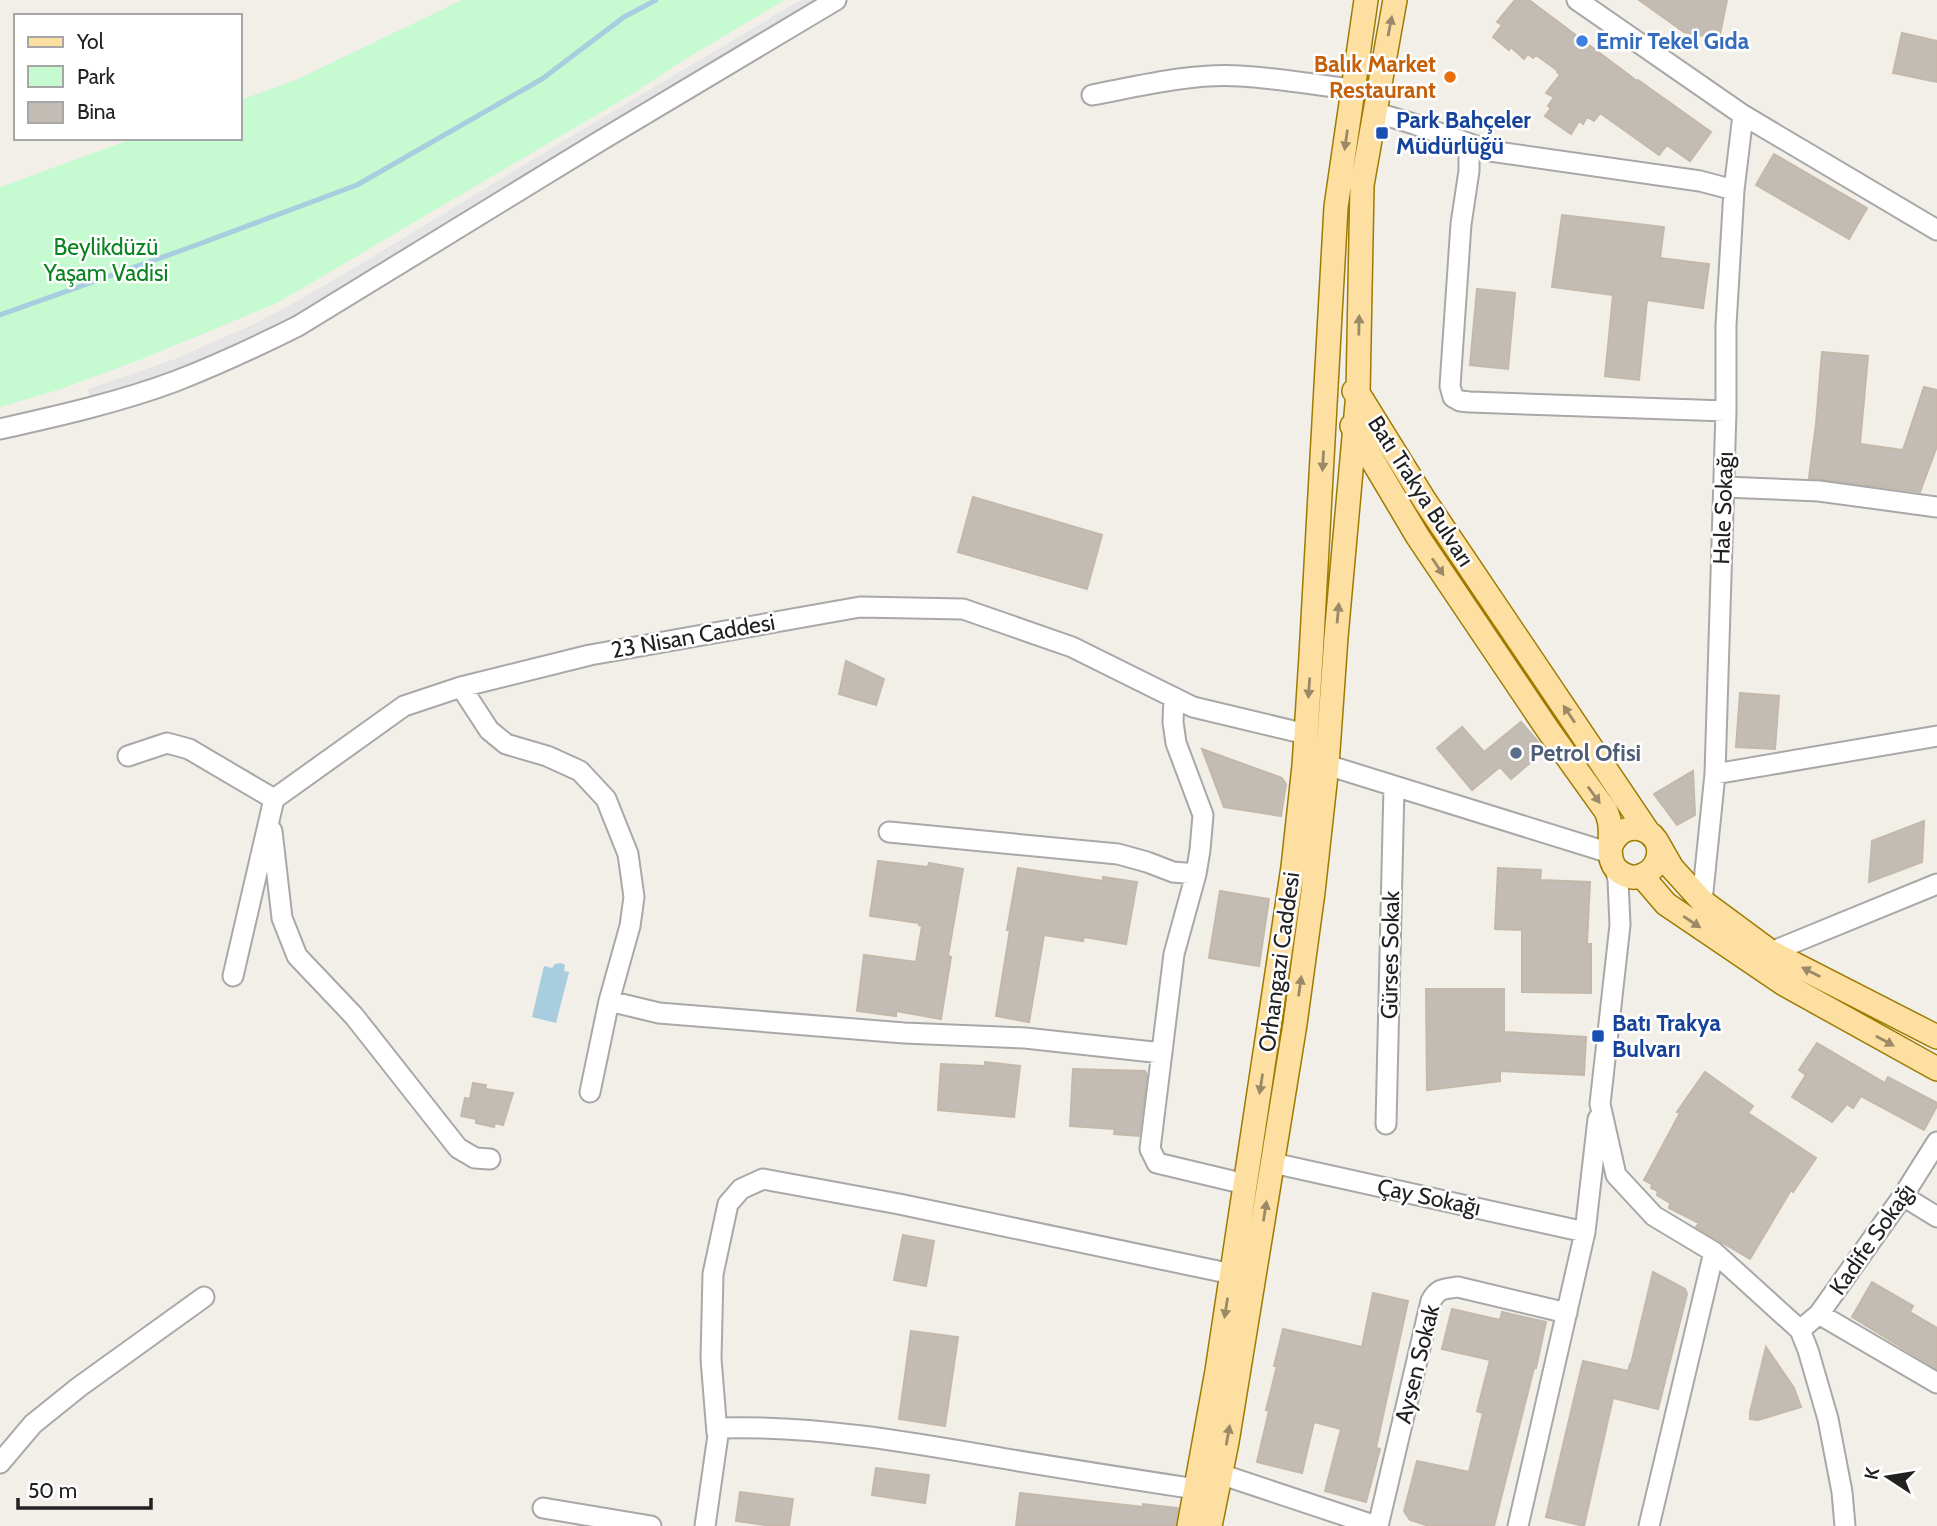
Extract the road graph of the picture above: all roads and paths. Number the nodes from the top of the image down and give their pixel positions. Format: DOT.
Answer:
graph roads {
  1 [pos="836,0"];
  2 [pos="1366,0"];
  3 [pos="1395,0"];
  4 [pos="1577,0"];
  5 [pos="1352,89"];
  6 [pos="1092,95"];
  7 [pos="1374,112"];
  8 [pos="1743,115"];
  9 [pos="1469,144"];
  10 [pos="1734,190"];
  11 [pos="1936,226"];
  12 [pos="1327,393"];
  13 [pos="1358,393"];
  14 [pos="1726,411"];
  15 [pos="0,429"];
  16 [pos="1355,429"];
  17 [pos="1724,487"];
  18 [pos="1937,507"];
  19 [pos="1402,509"];
  20 [pos="1347,514"];
  21 [pos="461,687"];
  22 [pos="1174,698"];
  23 [pos="1306,734"];
  24 [pos="1937,736"];
  25 [pos="128,756"];
  26 [pos="1327,765"];
  27 [pos="1715,774"];
  28 [pos="1394,786"];
  29 [pos="272,808"];
  30 [pos="888,832"];
  31 [pos="1651,835"];
  32 [pos="1622,864"];
  33 [pos="1196,874"];
  34 [pos="1937,884"];
  35 [pos="1702,901"];
  36 [pos="1771,952"];
  37 [pos="233,975"];
  38 [pos="609,1001"];
  39 [pos="1937,1037"];
  40 [pos="1162,1053"];
  41 [pos="1937,1069"];
  42 [pos="590,1091"];
  43 [pos="1600,1104"];
  44 [pos="1386,1124"];
  45 [pos="1937,1142"];
  46 [pos="491,1159"];
  47 [pos="1273,1163"];
  48 [pos="1245,1184"];
  49 [pos="1903,1196"];
  50 [pos="1937,1217"];
  51 [pos="1585,1232"];
  52 [pos="1714,1252"];
  53 [pos="1232,1273"];
  54 [pos="204,1297"];
  55 [pos="1567,1313"];
  56 [pos="1819,1314"];
  57 [pos="1800,1330"];
  58 [pos="1937,1383"];
  59 [pos="718,1433"];
  60 [pos="0,1463"];
  61 [pos="1220,1474"];
  62 [pos="1196,1489"];
  63 [pos="543,1508"];
  64 [pos="651,1526"];
  65 [pos="705,1526"];
  66 [pos="1189,1526"];
  67 [pos="1210,1526"];
  68 [pos="1377,1526"];
  69 [pos="1518,1526"];
  70 [pos="1649,1526"];
  71 [pos="1845,1526"];
  1 -- 15 [label="street"];
  2 -- 5 [label="main road"];
  7 -- 3 [label="main road, Batı Trakya Bulvarı, one-way"];
  4 -- 8 [label="street"];
  5 -- 6 [label="street"];
  5 -- 12 [label="main road, one-way"];
  7 -- 9 [label="street"];
  13 -- 7 [label="main road, Batı Trakya Bulvarı, one-way"];
  8 -- 10 [label="street, Hale Sokağı"];
  8 -- 11 [label="street"];
  9 -- 10 [label="street"];
  9 -- 14 [label="street"];
  10 -- 14 [label="street, Hale Sokağı"];
  12 -- 13 [label="main road, Batı Trakya Bulvarı"];
  12 -- 16 [label="main road, Batı Trakya Bulvarı"];
  12 -- 23 [label="main road, Orhangazi Caddesi, one-way"];
  13 -- 16 [label="main road, Batı Trakya Bulvarı"];
  31 -- 13 [label="main road, Batı Trakya Bulvarı, one-way"];
  14 -- 17 [label="street, Hale Sokağı"];
  16 -- 19 [label="main road, Batı Trakya Bulvarı"];
  16 -- 20 [label="main road, Orhangazi Caddesi"];
  17 -- 18 [label="street"];
  17 -- 27 [label="street, Hale Sokağı"];
  19 -- 20 [label="main road"];
  19 -- 32 [label="main road, Batı Trakya Bulvarı, one-way"];
  26 -- 20 [label="main road, Orhangazi Caddesi, one-way"];
  21 -- 22 [label="street, 23 Nisan Caddesi"];
  21 -- 29 [label="street, 23 Nisan Caddesi"];
  21 -- 38 [label="street"];
  22 -- 23 [label="street, 23 Nisan Caddesi"];
  22 -- 33 [label="street"];
  23 -- 48 [label="main road, Orhangazi Caddesi, one-way"];
  24 -- 27 [label="street"];
  25 -- 29 [label="street"];
  26 -- 28 [label="street"];
  47 -- 26 [label="main road, Orhangazi Caddesi, one-way"];
  27 -- 35 [label="street, Hale Sokağı"];
  28 -- 32 [label="street"];
  28 -- 44 [label="street, Gürses Sokak"];
  29 -- 37 [label="street"];
  29 -- 46 [label="street"];
  30 -- 33 [label="street"];
  31 -- 32 [label="main road"];
  31 -- 32 [label="main road"];
  31 -- 35 [label="main road, Batı Trakya Bulvarı"];
  32 -- 41 [label="main road, one-way"];
  32 -- 43 [label="street"];
  33 -- 40 [label="street"];
  34 -- 36 [label="street"];
  35 -- 36 [label="main road, Batı Trakya Bulvarı"];
  39 -- 36 [label="main road, Batı Trakya Bulvarı, one-way"];
  38 -- 40 [label="street"];
  38 -- 42 [label="street"];
  40 -- 48 [label="street"];
  43 -- 51 [label="street"];
  43 -- 52 [label="street"];
  45 -- 49 [label="street, Kadife Sokağı"];
  47 -- 51 [label="street, Çay Sokağı"];
  61 -- 47 [label="main road, Orhangazi Caddesi, one-way"];
  48 -- 53 [label="main road, Orhangazi Caddesi"];
  49 -- 50 [label="street"];
  49 -- 56 [label="street, Kadife Sokağı"];
  51 -- 55 [label="street"];
  52 -- 57 [label="street"];
  52 -- 70 [label="street"];
  53 -- 59 [label="street"];
  53 -- 62 [label="main road, Orhangazi Caddesi, one-way"];
  54 -- 60 [label="street"];
  55 -- 68 [label="street, Aysen Sokak"];
  55 -- 69 [label="street"];
  56 -- 57 [label="street, Kadife Sokağı"];
  56 -- 58 [label="street"];
  57 -- 71 [label="street"];
  59 -- 62 [label="street"];
  59 -- 65 [label="street"];
  61 -- 67 [label="main road, Orhangazi Caddesi"];
  61 -- 68 [label="street"];
  62 -- 66 [label="main road, Orhangazi Caddesi"];
  63 -- 64 [label="street"];
}
